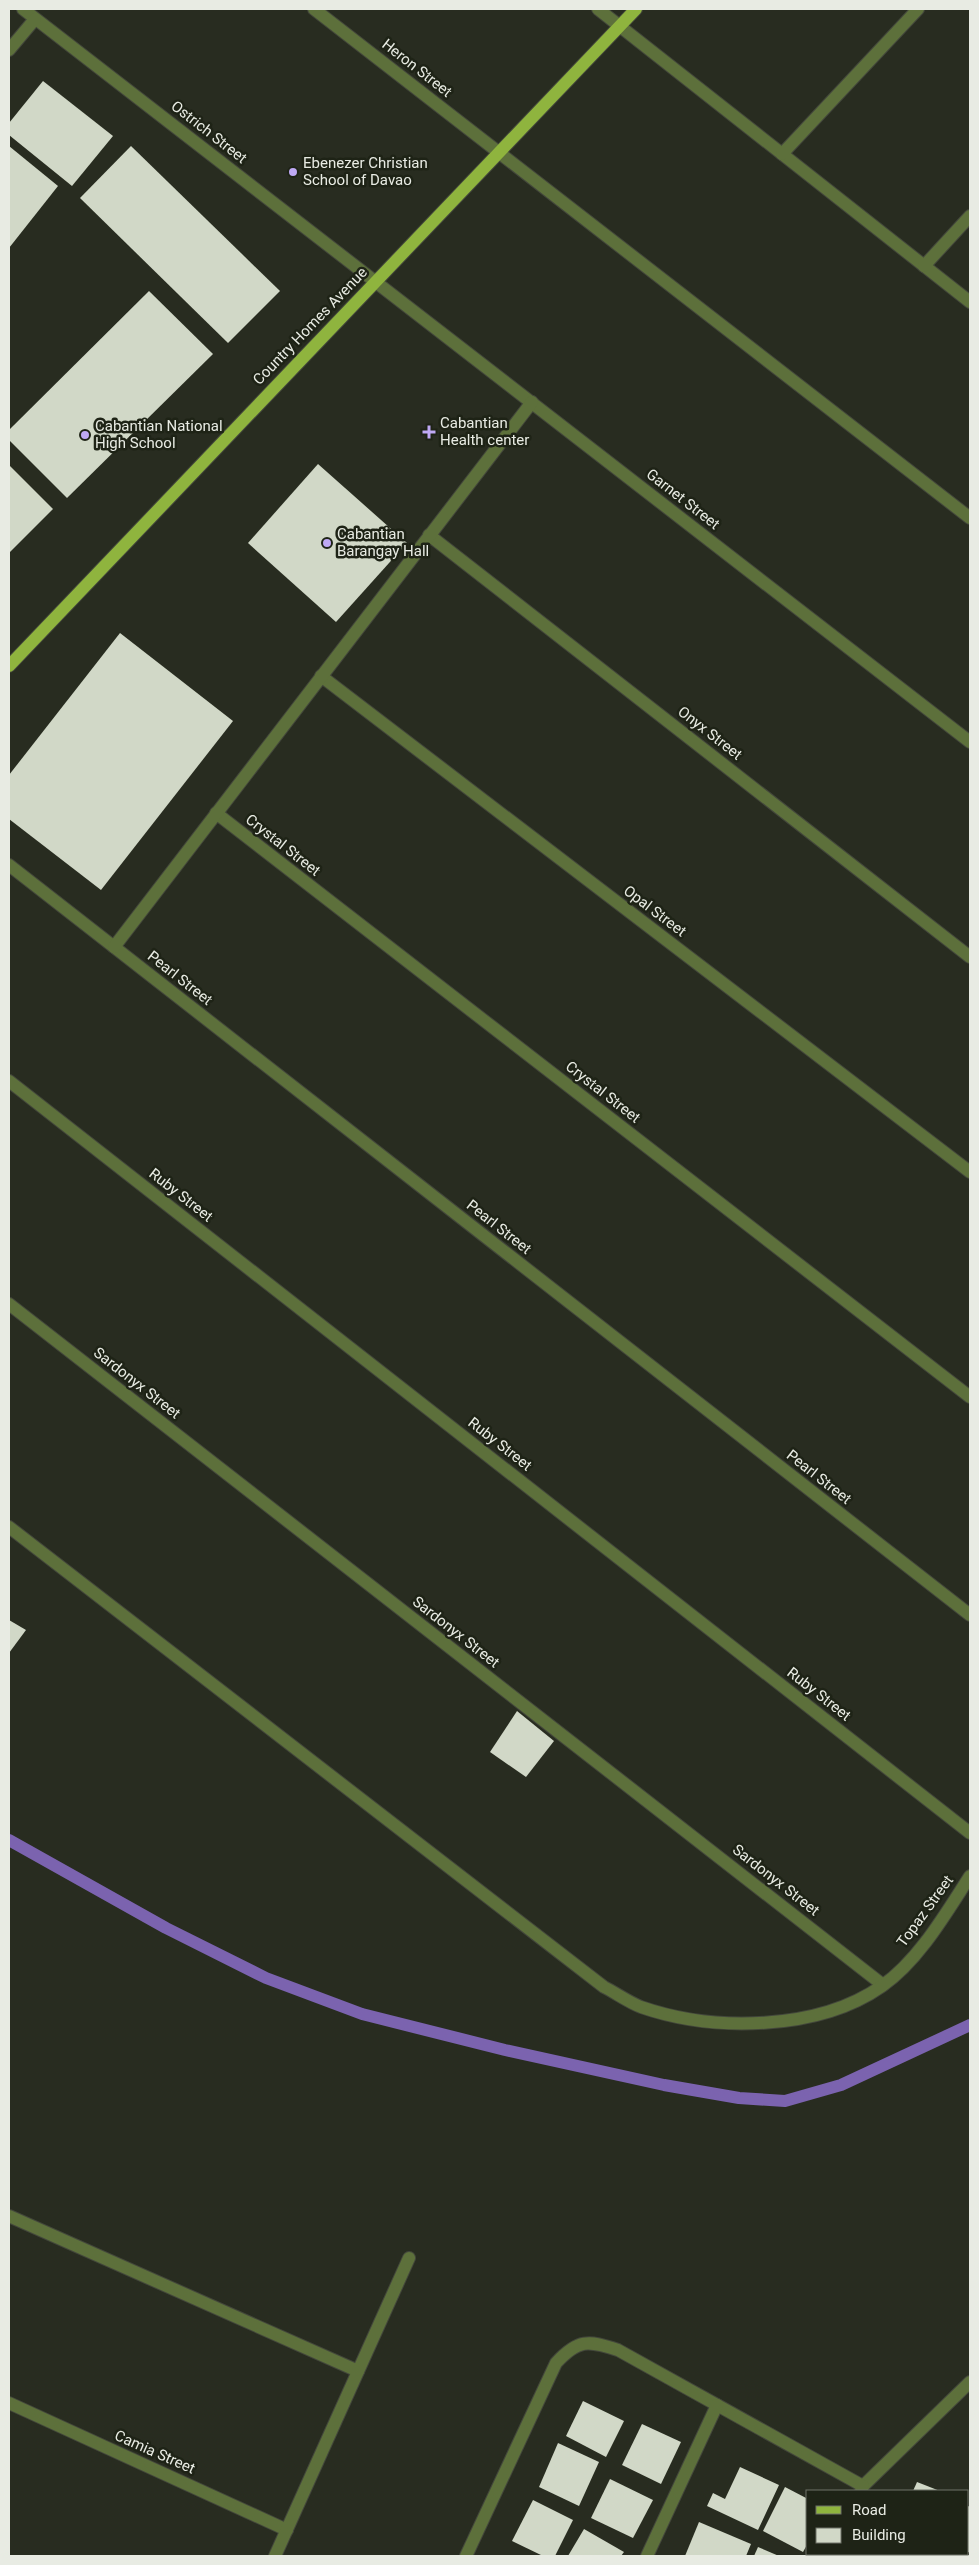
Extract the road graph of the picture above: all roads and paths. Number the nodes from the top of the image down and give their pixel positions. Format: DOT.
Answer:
graph roads {
  1 [pos="22,9"];
  2 [pos="314,9"];
  3 [pos="598,9"];
  4 [pos="636,9"];
  5 [pos="918,9"];
  6 [pos="35,19"];
  7 [pos="621,26"];
  8 [pos="9,50"];
  9 [pos="499,152"];
  10 [pos="782,154"];
  11 [pos="970,216"];
  12 [pos="924,266"];
  13 [pos="376,280"];
  14 [pos="970,302"];
  15 [pos="532,402"];
  16 [pos="970,518"];
  17 [pos="429,535"];
  18 [pos="9,666"];
  19 [pos="321,676"];
  20 [pos="970,742"];
  21 [pos="216,813"];
  22 [pos="9,864"];
  23 [pos="114,947"];
  24 [pos="970,957"];
  25 [pos="9,1081"];
  26 [pos="970,1172"];
  27 [pos="9,1304"];
  28 [pos="970,1397"];
  29 [pos="9,1527"];
  30 [pos="970,1616"];
  31 [pos="970,1833"];
  32 [pos="970,1876"];
  33 [pos="883,1985"];
  34 [pos="9,2216"];
  35 [pos="409,2258"];
  36 [pos="358,2371"];
  37 [pos="970,2382"];
  38 [pos="9,2403"];
  39 [pos="717,2405"];
  40 [pos="862,2489"];
  41 [pos="287,2530"];
  42 [pos="275,2556"];
  43 [pos="466,2556"];
  44 [pos="647,2556"];
  1 -- 6 [label="street, Ostrich Street"];
  2 -- 9 [label="street, Heron Street"];
  3 -- 7 [label="street"];
  4 -- 7 [label="main road, Country Homes Avenue"];
  5 -- 10 [label="street"];
  6 -- 8 [label="street"];
  6 -- 13 [label="street, Ostrich Street"];
  7 -- 9 [label="main road, Country Homes Avenue"];
  7 -- 10 [label="street"];
  9 -- 13 [label="main road, Country Homes Avenue"];
  9 -- 16 [label="street, Heron Street"];
  10 -- 12 [label="street"];
  11 -- 12 [label="street"];
  12 -- 14 [label="street"];
  13 -- 15 [label="street, Garnet Street"];
  13 -- 18 [label="main road, Country Homes Avenue"];
  15 -- 17 [label="street"];
  15 -- 20 [label="street, Garnet Street"];
  17 -- 19 [label="street"];
  17 -- 24 [label="street, Onyx Street"];
  19 -- 21 [label="street"];
  19 -- 26 [label="street, Opal Street"];
  21 -- 23 [label="street"];
  21 -- 28 [label="street, Crystal Street"];
  22 -- 23 [label="street, Pearl Street"];
  23 -- 30 [label="street, Pearl Street"];
  25 -- 31 [label="street, Ruby Street"];
  27 -- 33 [label="street, Sardonyx Street"];
  29 -- 33 [label="street, Topaz Street"];
  32 -- 33 [label="street, Topaz Street"];
  34 -- 36 [label="street"];
  35 -- 36 [label="street"];
  36 -- 41 [label="street"];
  37 -- 40 [label="street"];
  38 -- 41 [label="street, Camia Street"];
  39 -- 40 [label="street"];
  39 -- 43 [label="street"];
  39 -- 44 [label="street"];
  41 -- 42 [label="street"];
}
